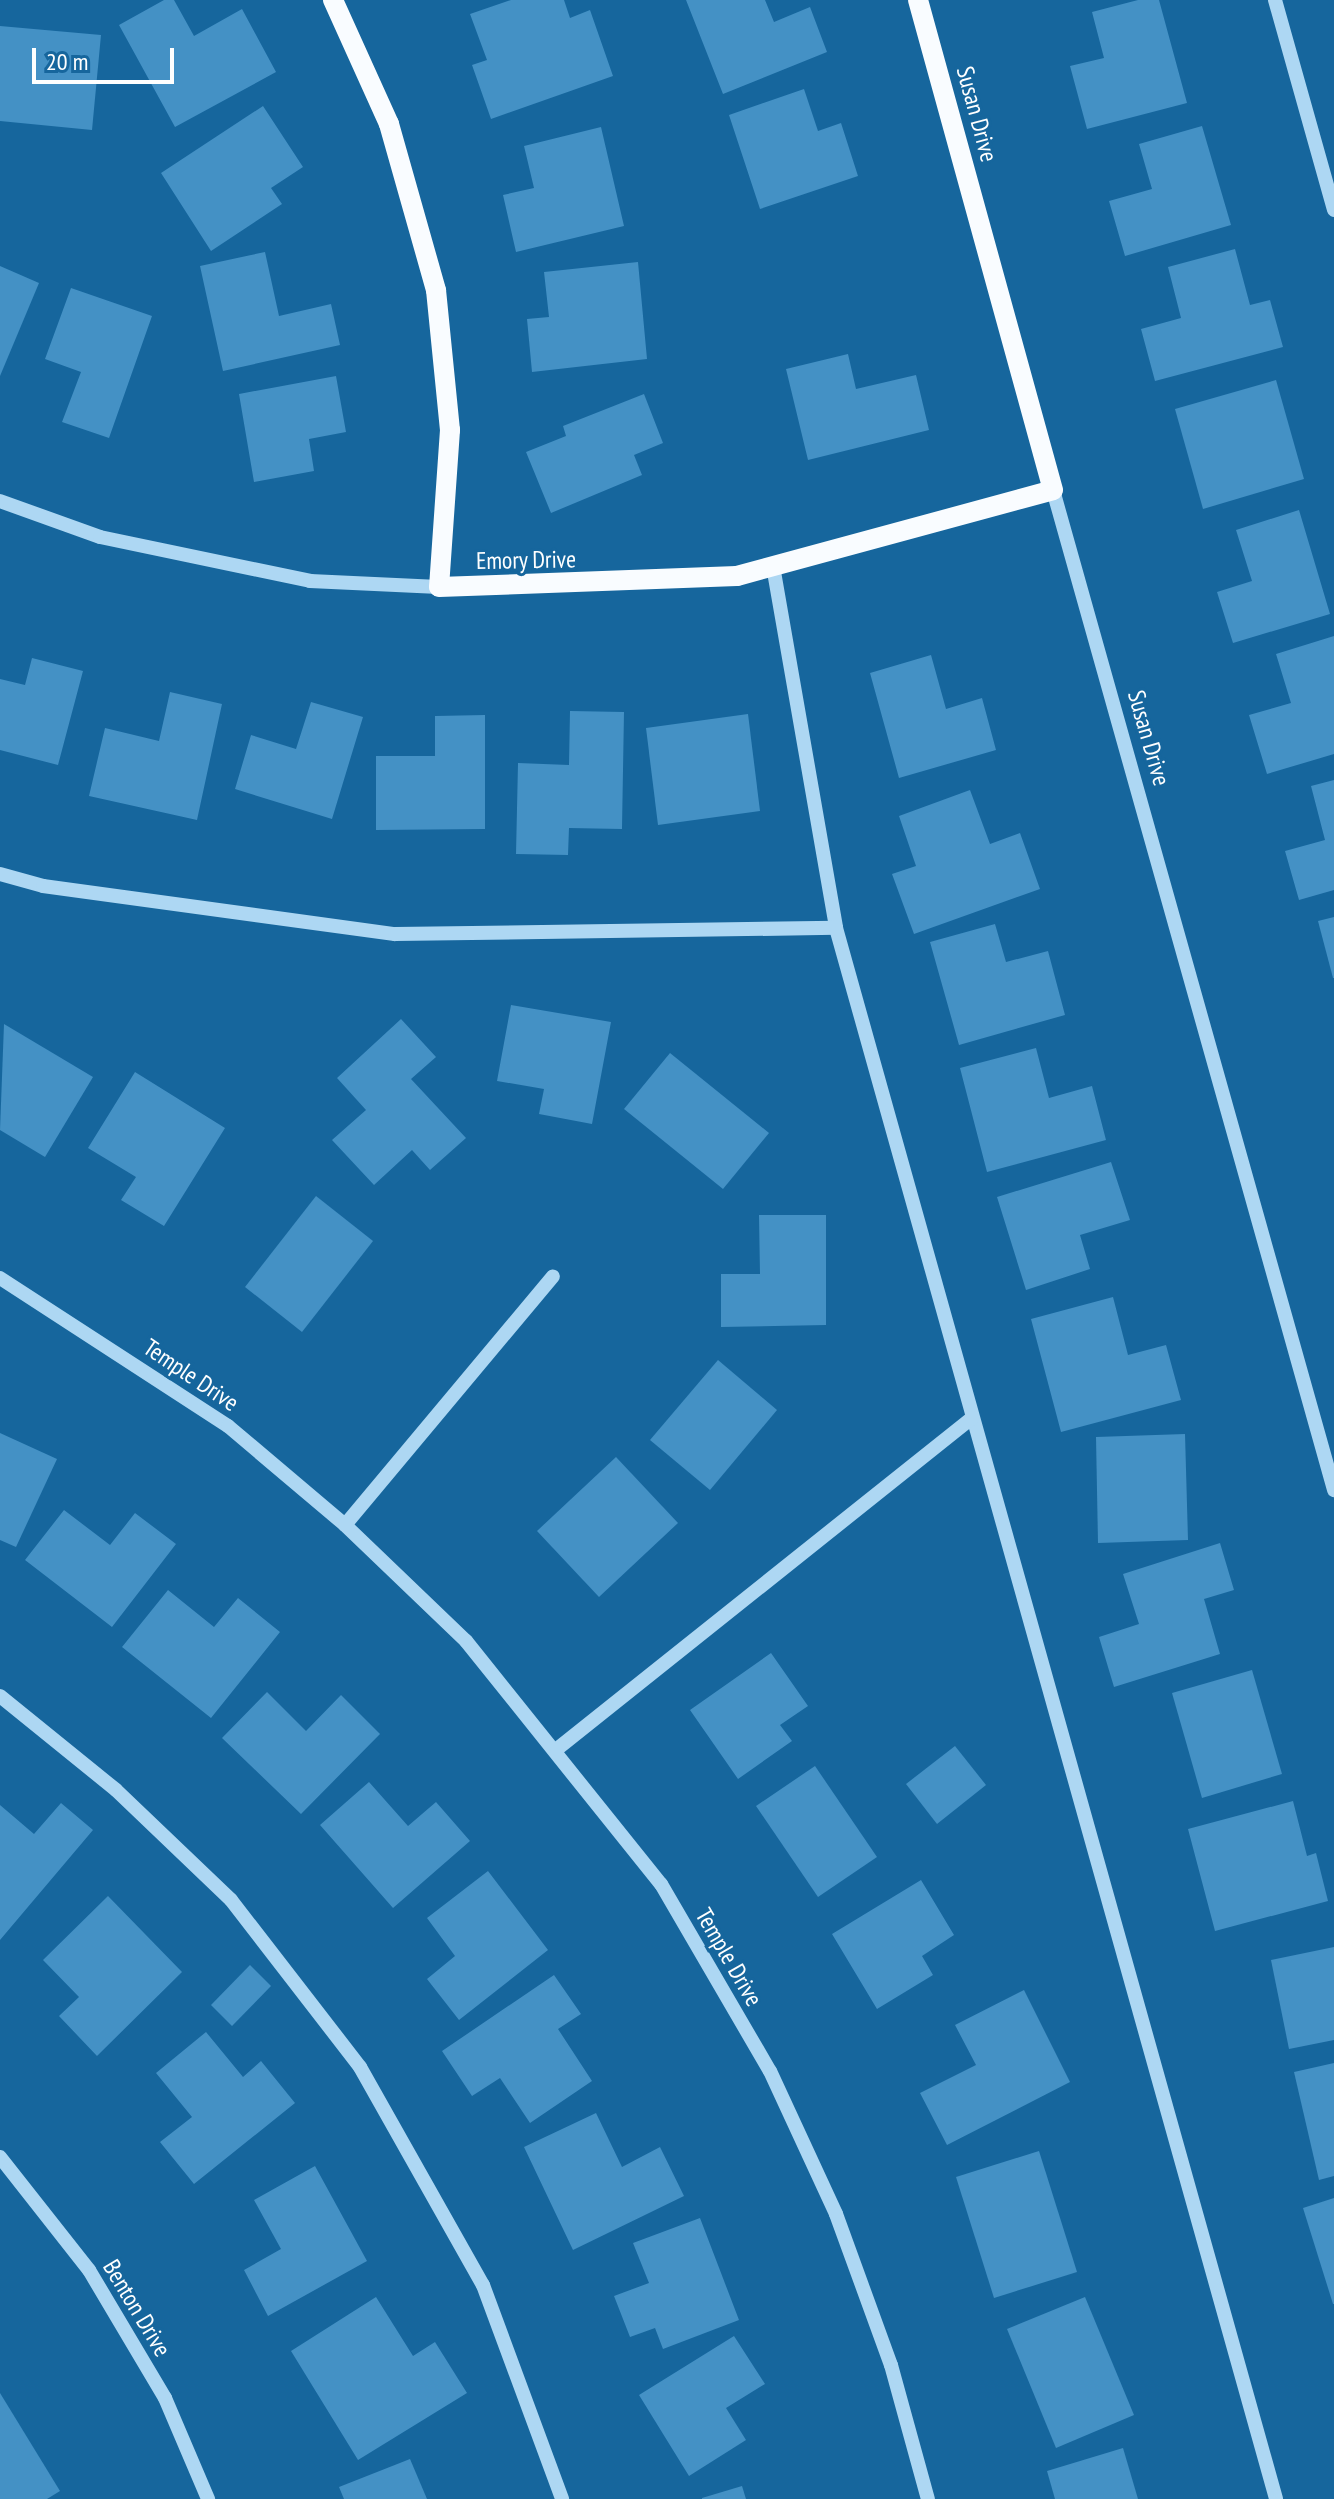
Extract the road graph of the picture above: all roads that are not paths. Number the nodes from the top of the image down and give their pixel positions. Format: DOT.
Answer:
graph roads {
  1 [pos="333,0"];
  2 [pos="918,0"];
  3 [pos="1275,0"];
  4 [pos="1334,210"];
  5 [pos="1053,490"];
  6 [pos="0,501"];
  7 [pos="773,566"];
  8 [pos="439,587"];
  9 [pos="0,874"];
  10 [pos="836,928"];
  11 [pos="553,1276"];
  12 [pos="0,1278"];
  13 [pos="972,1418"];
  14 [pos="1334,1490"];
  15 [pos="345,1525"];
  16 [pos="0,1696"];
  17 [pos="557,1749"];
  18 [pos="0,2157"];
  19 [pos="208,2499"];
  20 [pos="562,2499"];
  21 [pos="928,2499"];
  22 [pos="1276,2499"];
  1 -- 8 [label="main road"];
  2 -- 5 [label="main road, Susan Drive"];
  3 -- 4 [label="street"];
  5 -- 7 [label="main road, Emory Drive"];
  5 -- 14 [label="street, Susan Drive"];
  6 -- 8 [label="street, Emory Drive"];
  7 -- 8 [label="main road, Emory Drive"];
  7 -- 10 [label="street"];
  9 -- 10 [label="street"];
  10 -- 13 [label="street"];
  11 -- 15 [label="street"];
  12 -- 15 [label="street, Temple Drive"];
  13 -- 17 [label="street"];
  13 -- 22 [label="street"];
  15 -- 17 [label="street, Temple Drive"];
  16 -- 20 [label="street"];
  17 -- 21 [label="street, Temple Drive"];
  18 -- 19 [label="street, Benton Drive"];
}
